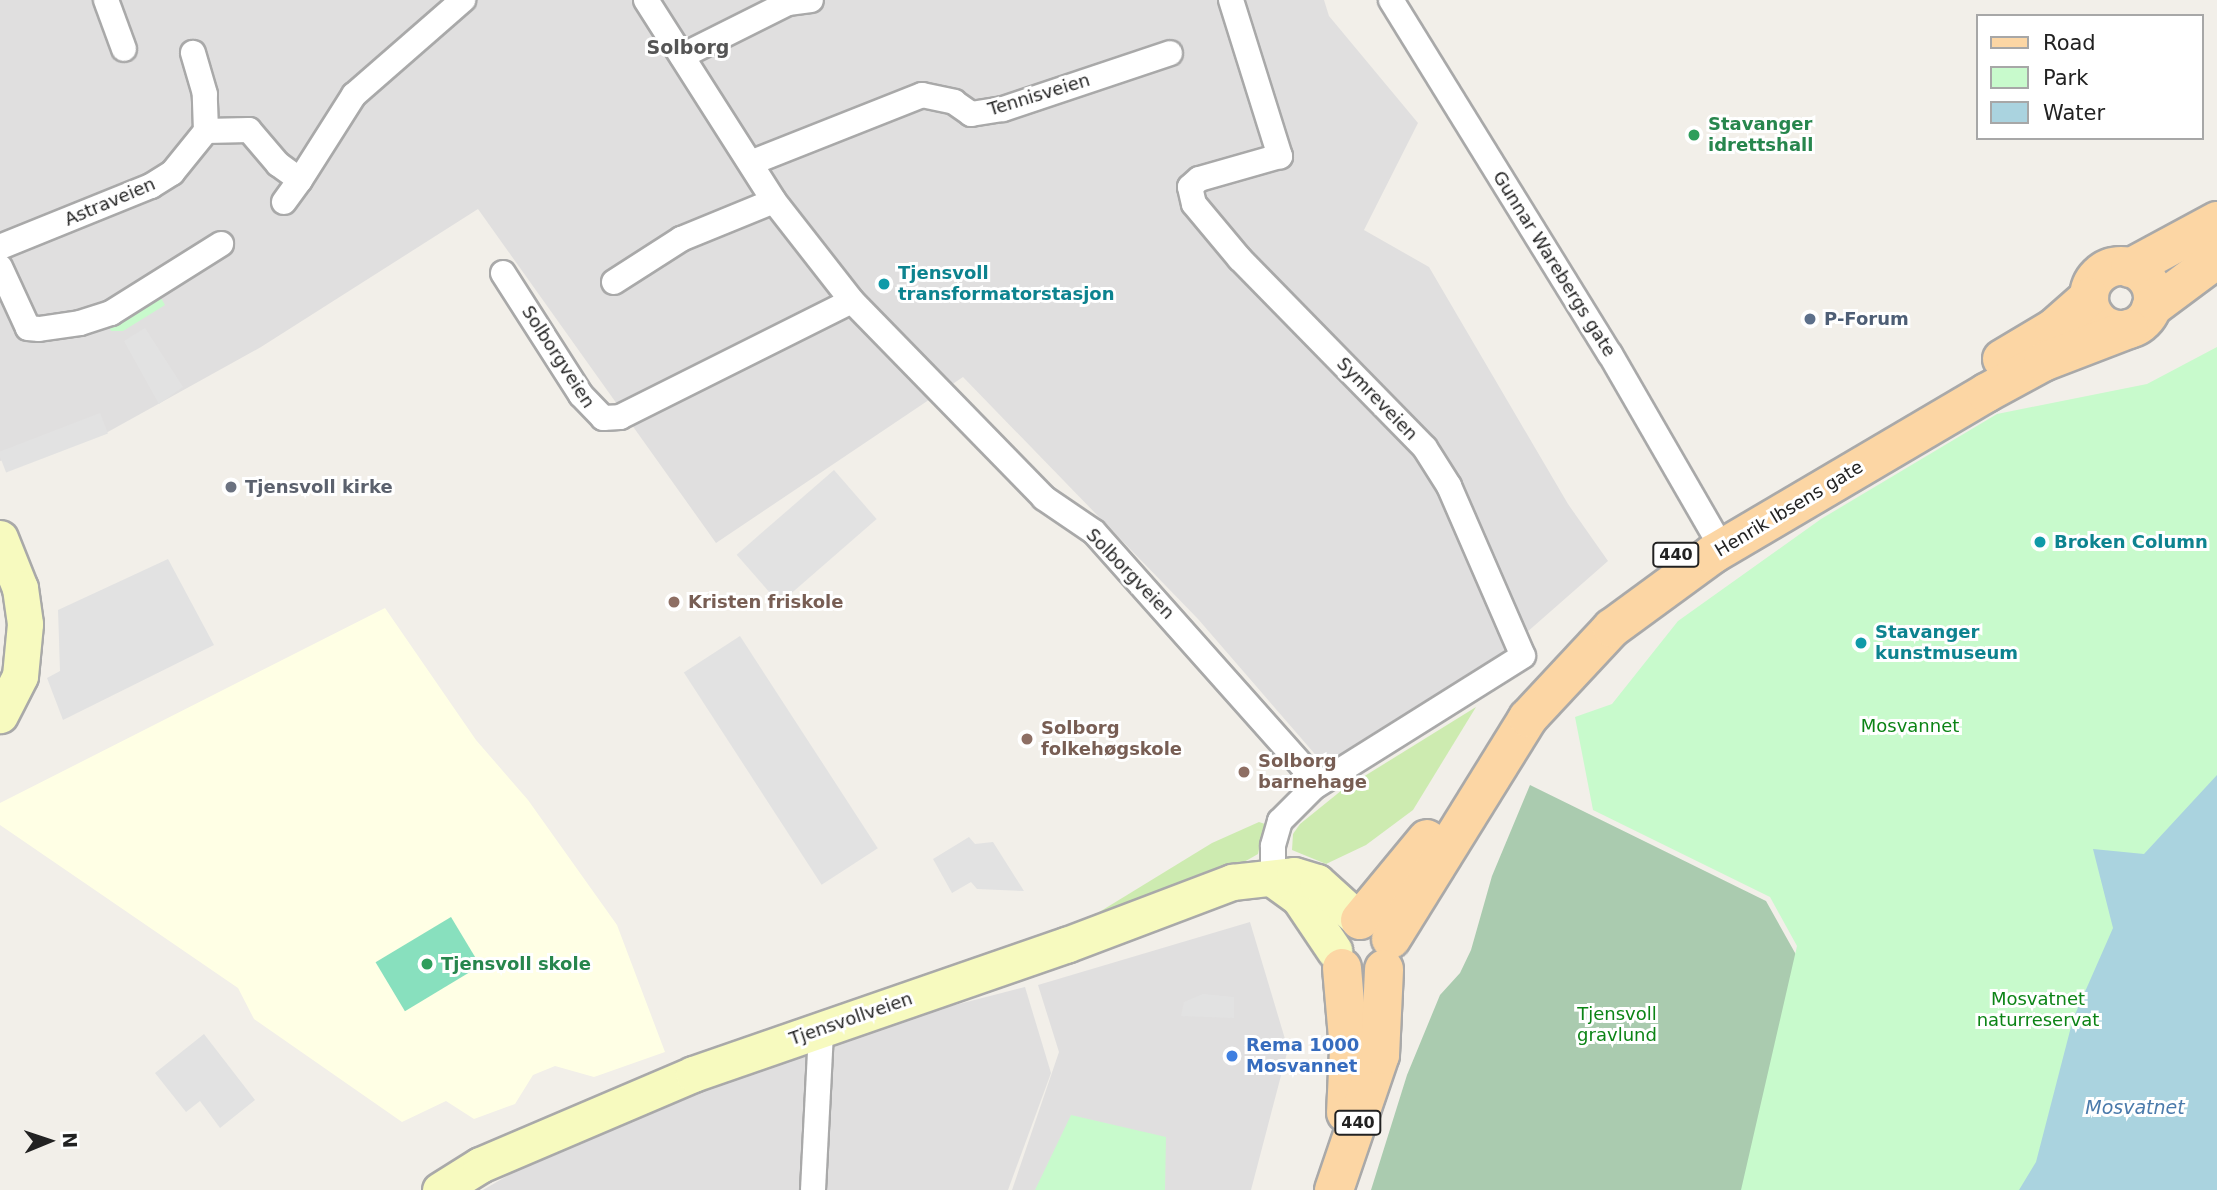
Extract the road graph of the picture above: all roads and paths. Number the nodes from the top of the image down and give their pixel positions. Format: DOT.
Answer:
graph roads {
  1 [pos="106,0"];
  2 [pos="463,0"];
  3 [pos="646,0"];
  4 [pos="811,0"];
  5 [pos="1231,0"];
  6 [pos="1391,0"];
  7 [pos="124,49"];
  8 [pos="1170,52"];
  9 [pos="193,53"];
  10 [pos="682,56"];
  11 [pos="206,131"];
  12 [pos="752,162"];
  13 [pos="300,180"];
  14 [pos="774,201"];
  15 [pos="284,202"];
  16 [pos="2217,221"];
  17 [pos="221,244"];
  18 [pos="0,247"];
  19 [pos="2217,259"];
  20 [pos="0,267"];
  21 [pos="2130,268"];
  22 [pos="503,273"];
  23 [pos="614,282"];
  24 [pos="2089,298"];
  25 [pos="852,301"];
  26 [pos="2140,319"];
  27 [pos="1712,531"];
  28 [pos="0,538"];
  29 [pos="0,715"];
  30 [pos="1314,787"];
  31 [pos="1273,879"];
  32 [pos="1373,937"];
  33 [pos="1338,959"];
  34 [pos="821,1030"];
  35 [pos="440,1190"];
  36 [pos="813,1190"];
  37 [pos="1324,1190"];
  38 [pos="1334,1190"];
  1 -- 7 [label="street"];
  2 -- 13 [label="street"];
  3 -- 10 [label="street, Solborgveien"];
  4 -- 10 [label="street"];
  5 -- 30 [label="street, Symreveien"];
  6 -- 27 [label="street, Gunnar Warebergs gate"];
  8 -- 12 [label="street, Tennisveien"];
  9 -- 11 [label="street"];
  10 -- 12 [label="street, Solborgveien"];
  11 -- 13 [label="street"];
  11 -- 18 [label="street, Astraveien"];
  12 -- 14 [label="street, Solborgveien"];
  13 -- 15 [label="street"];
  14 -- 23 [label="street"];
  14 -- 25 [label="street, Solborgveien"];
  16 -- 21 [label="main road, 440"];
  17 -- 20 [label="street"];
  19 -- 26 [label="main road, Henrik Ibsens gate / 440"];
  21 -- 24 [label="main road, 440"];
  21 -- 26 [label="main road"];
  22 -- 25 [label="street, Solborgveien"];
  24 -- 26 [label="main road"];
  24 -- 27 [label="main road, Henrik Ibsens gate / 440"];
  25 -- 30 [label="street, Solborgveien"];
  26 -- 32 [label="main road, Henrik Ibsens gate / 440"];
  27 -- 32 [label="main road, Henrik Ibsens gate / 440"];
  28 -- 29 [label="street"];
  30 -- 31 [label="street"];
  31 -- 32 [label="street, Tjensvollveien"];
  31 -- 33 [label="street"];
  31 -- 34 [label="street, Tjensvollveien"];
  32 -- 33 [label="main road, 440"];
  32 -- 33 [label="main road"];
  32 -- 38 [label="main road, Henrik Ibsens gate / 440"];
  33 -- 37 [label="main road, 440"];
  34 -- 35 [label="street, Tjensvollveien"];
  34 -- 36 [label="street"];
}
